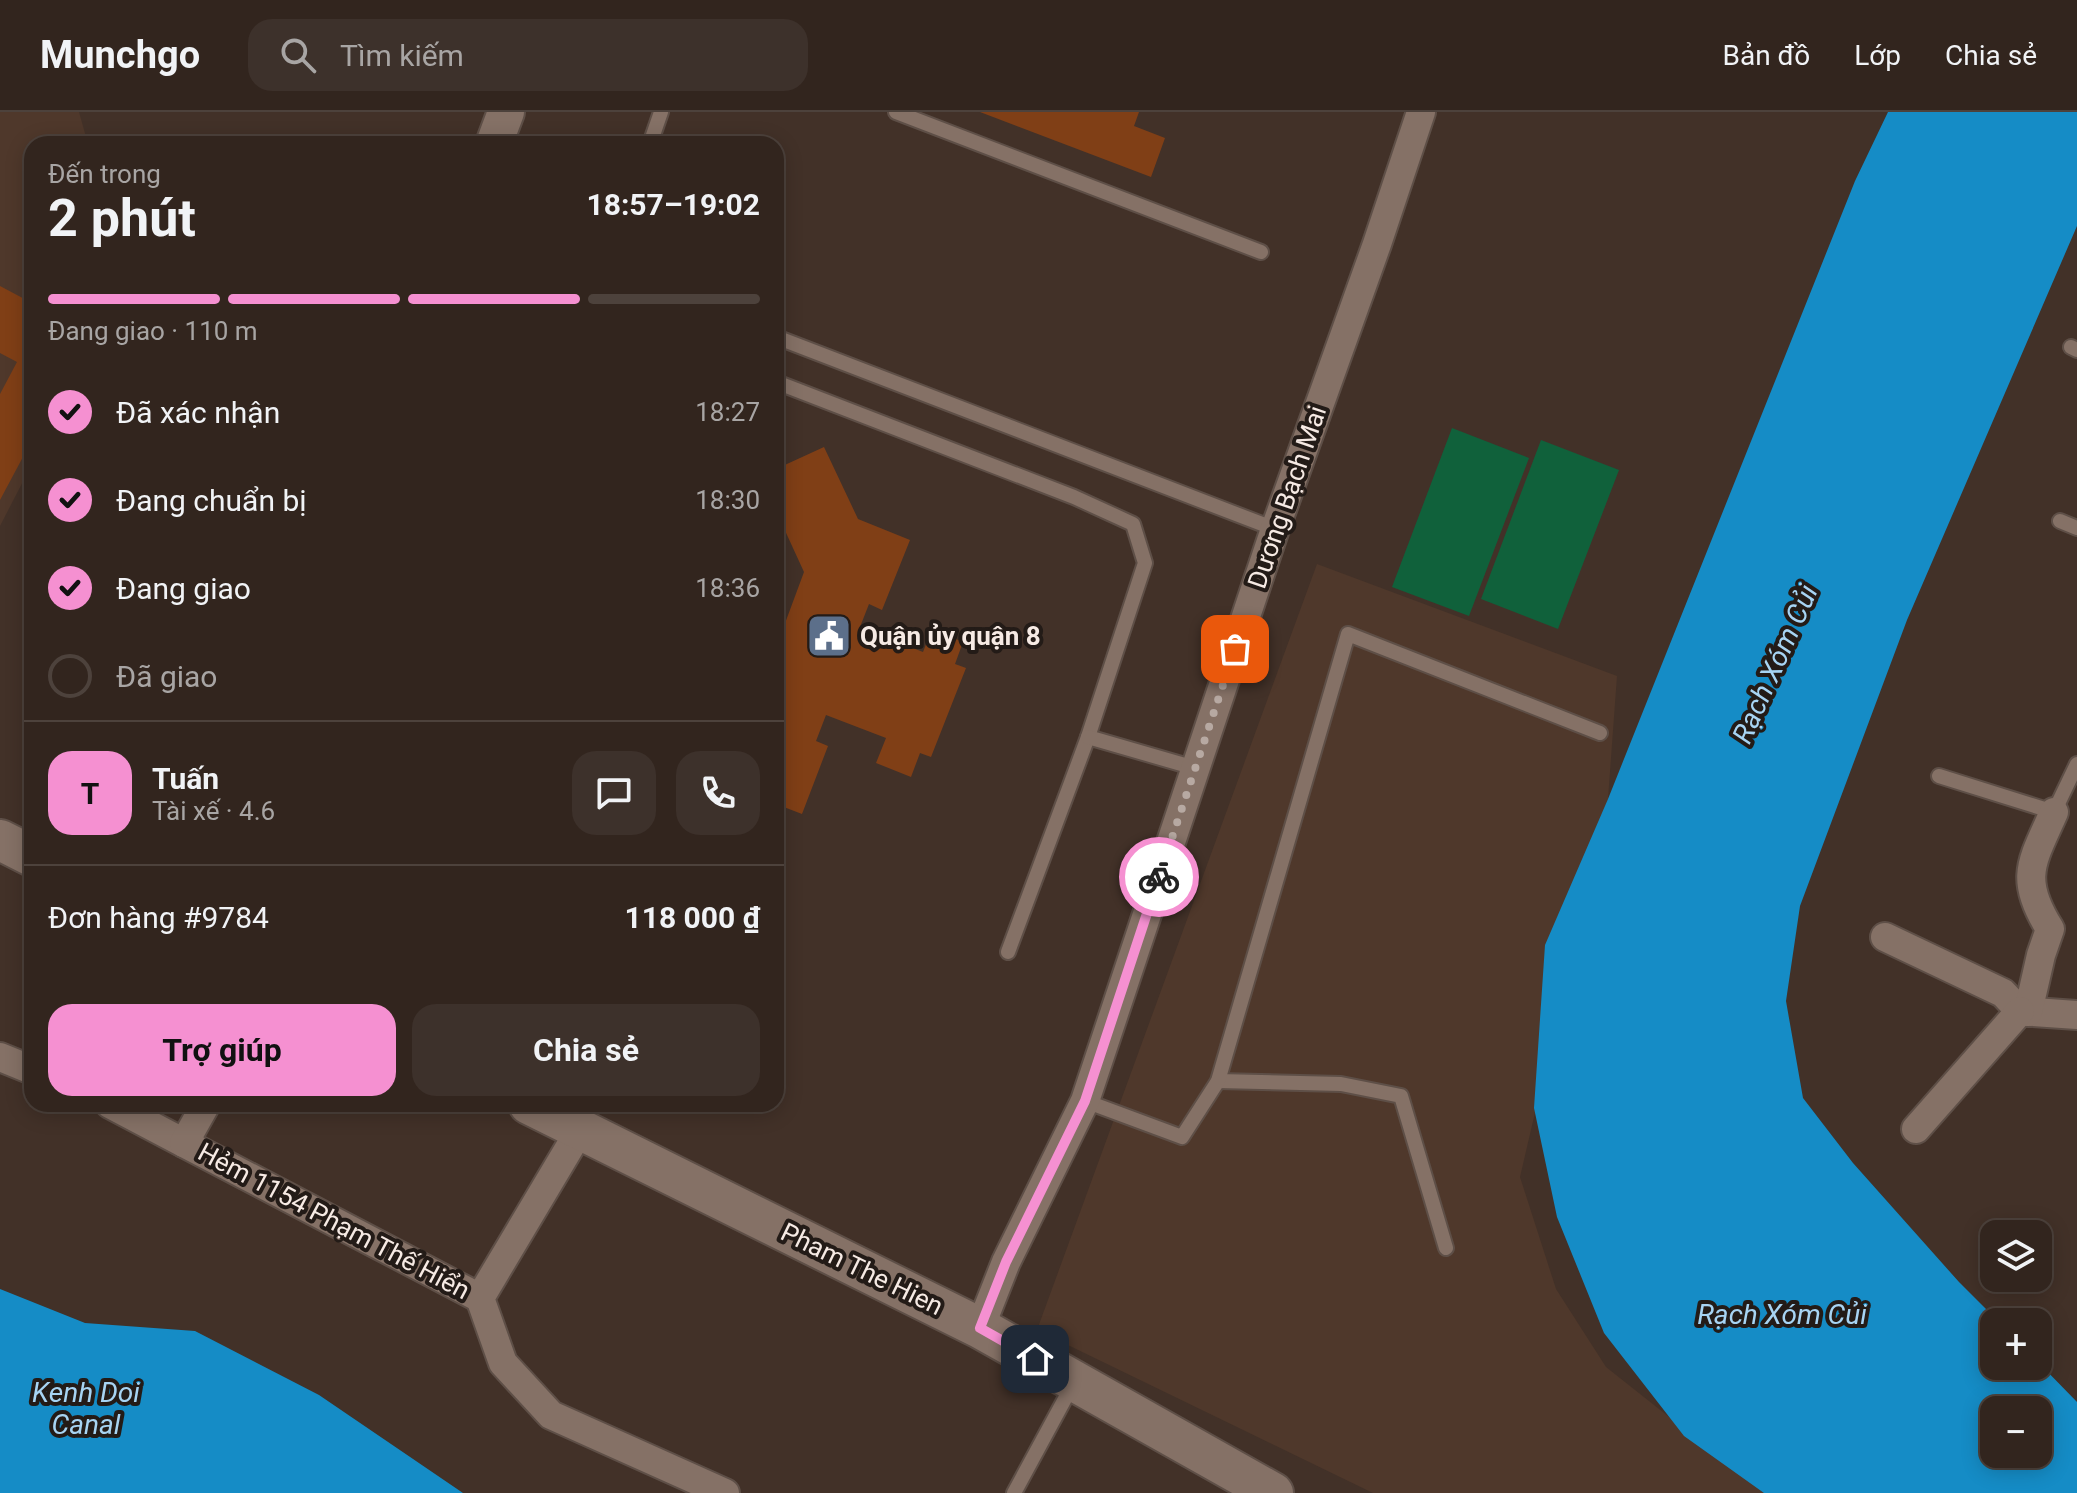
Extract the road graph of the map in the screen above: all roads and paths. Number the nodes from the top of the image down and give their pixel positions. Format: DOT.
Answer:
graph roads {
  1 [pos="506,112"];
  2 [pos="661,112"];
  3 [pos="896,112"];
  4 [pos="1421,112"];
  5 [pos="497,136"];
  6 [pos="653,136"];
  7 [pos="1261,252"];
  8 [pos="784,340"];
  9 [pos="784,385"];
  10 [pos="2060,521"];
  11 [pos="2077,528"];
  12 [pos="1275,529"];
  13 [pos="1600,733"];
  14 [pos="1088,737"];
  15 [pos="2077,764"];
  16 [pos="1195,768"];
  17 [pos="1939,776"];
  18 [pos="2054,812"];
  19 [pos="1885,937"];
  20 [pos="1008,952"];
  21 [pos="2024,1011"];
  22 [pos="2077,1015"];
  23 [pos="0,1057"];
  24 [pos="24,1067"];
  25 [pos="1218,1081"];
  26 [pos="1085,1101"];
  27 [pos="125,1112"];
  28 [pos="201,1112"];
  29 [pos="545,1112"];
  30 [pos="1916,1129"];
  31 [pos="580,1130"];
  32 [pos="184,1143"];
  33 [pos="1446,1248"];
  34 [pos="480,1298"];
  35 [pos="980,1328"];
  36 [pos="1074,1383"];
  37 [pos="725,1493"];
  38 [pos="1014,1493"];
  39 [pos="1273,1493"];
  1 -- 5 [label="street"];
  2 -- 6 [label="lane"];
  3 -- 7 [label="lane"];
  4 -- 12 [label="street, Dương Bạch Mai"];
  8 -- 12 [label="lane"];
  9 -- 14 [label="lane"];
  10 -- 11 [label="lane"];
  12 -- 16 [label="street, Dương Bạch Mai"];
  13 -- 25 [label="lane"];
  14 -- 16 [label="lane"];
  14 -- 20 [label="lane"];
  15 -- 18 [label="lane"];
  16 -- 26 [label="street, Dương Bạch Mai"];
  17 -- 18 [label="lane"];
  18 -- 21 [label="street"];
  19 -- 21 [label="street"];
  21 -- 22 [label="street"];
  21 -- 30 [label="street"];
  23 -- 24 [label="street"];
  25 -- 26 [label="lane"];
  25 -- 33 [label="lane"];
  26 -- 35 [label="street, Dương Bạch Mai"];
  27 -- 32 [label="street"];
  28 -- 32 [label="street, Hẻm 1154 Phạm Thế Hiển"];
  29 -- 31 [label="main road, Pham The Hien"];
  31 -- 34 [label="street"];
  31 -- 35 [label="main road, Pham The Hien"];
  32 -- 34 [label="street, Hẻm 1154 Phạm Thế Hiển"];
  34 -- 37 [label="street"];
  35 -- 36 [label="main road, Pham The Hien"];
  36 -- 38 [label="lane"];
  36 -- 39 [label="main road, Pham The Hien"];
}
